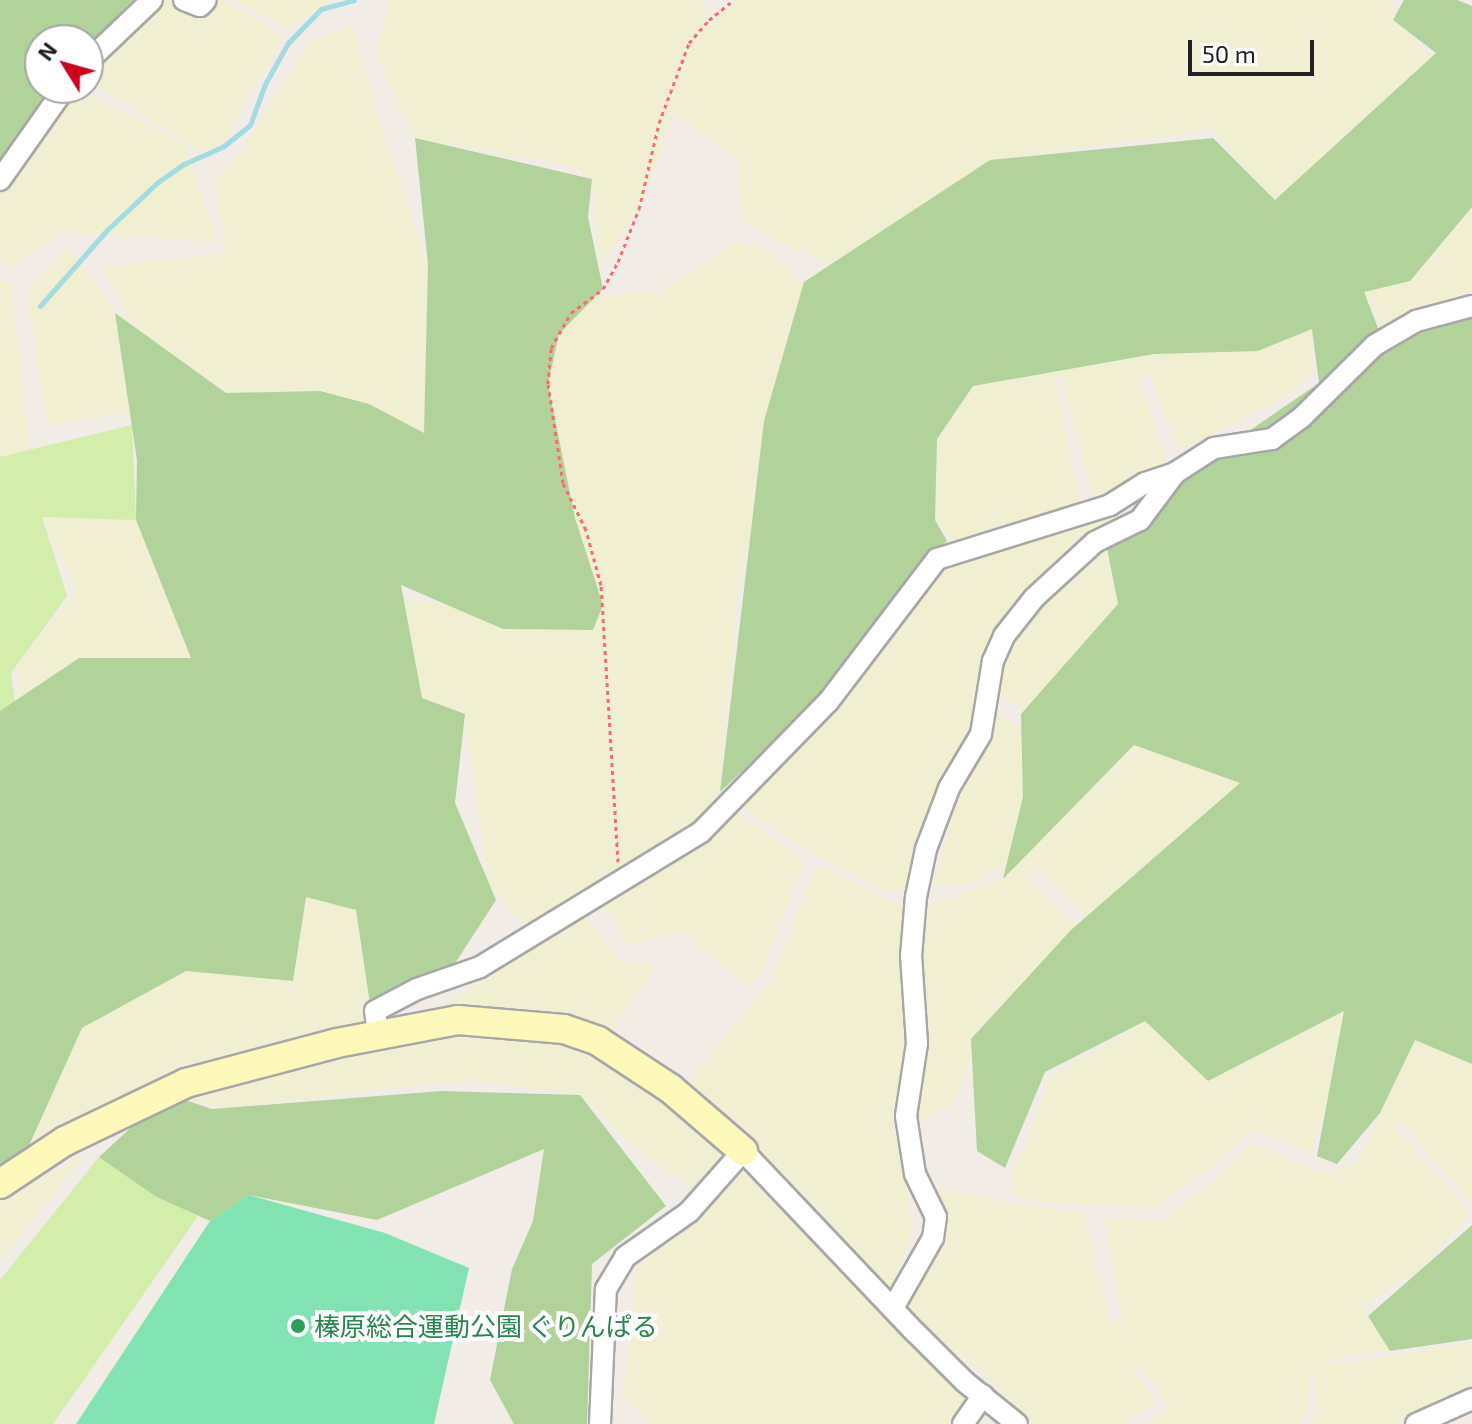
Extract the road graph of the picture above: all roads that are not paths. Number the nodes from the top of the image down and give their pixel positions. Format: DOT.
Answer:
graph roads {
  1 [pos="152,0"];
  2 [pos="184,0"];
  3 [pos="206,0"];
  4 [pos="104,46"];
  5 [pos="54,104"];
  6 [pos="0,180"];
  7 [pos="1472,306"];
  8 [pos="1175,473"];
  9 [pos="378,1034"];
  10 [pos="743,1151"];
  11 [pos="0,1184"];
  12 [pos="893,1308"];
  13 [pos="983,1395"];
  14 [pos="1472,1399"];
  15 [pos="600,1424"];
  16 [pos="963,1424"];
  17 [pos="1017,1424"];
  18 [pos="1416,1424"];
  1 -- 4 [label="street"];
  2 -- 3 [label="street"];
  5 -- 6 [label="street"];
  7 -- 8 [label="street"];
  8 -- 9 [label="street"];
  8 -- 12 [label="street"];
  9 -- 10 [label="street"];
  9 -- 11 [label="street"];
  10 -- 12 [label="street"];
  10 -- 15 [label="street"];
  12 -- 13 [label="street"];
  13 -- 16 [label="street"];
  13 -- 17 [label="street"];
  14 -- 18 [label="street"];
}
